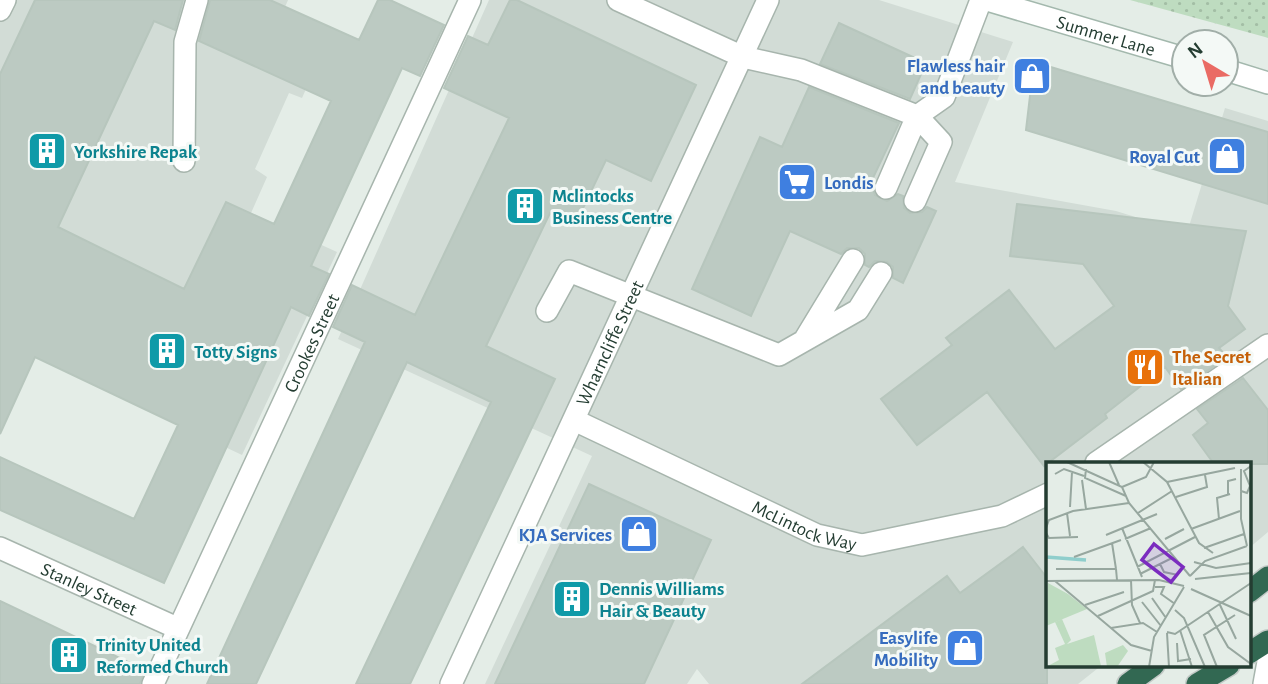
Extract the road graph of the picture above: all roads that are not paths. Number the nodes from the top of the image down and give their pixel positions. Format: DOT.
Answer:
graph roads {
  1 [pos="5,0"];
  2 [pos="197,0"];
  3 [pos="470,0"];
  4 [pos="618,0"];
  5 [pos="768,0"];
  6 [pos="981,0"];
  7 [pos="987,0"];
  8 [pos="0,10"];
  9 [pos="1170,54"];
  10 [pos="743,57"];
  11 [pos="1240,74"];
  12 [pos="1268,83"];
  13 [pos="917,116"];
  14 [pos="184,161"];
  15 [pos="886,188"];
  16 [pos="915,201"];
  17 [pos="853,260"];
  18 [pos="881,273"];
  19 [pos="633,296"];
  20 [pos="547,312"];
  21 [pos="804,341"];
  22 [pos="1268,345"];
  23 [pos="574,420"];
  24 [pos="1099,462"];
  25 [pos="1046,495"];
  26 [pos="0,548"];
  27 [pos="1268,577"];
  28 [pos="1250,591"];
  29 [pos="177,628"];
  30 [pos="1268,641"];
  31 [pos="1250,652"];
  32 [pos="1268,662"];
  33 [pos="1153,666"];
  34 [pos="1227,666"];
  35 [pos="153,684"];
  36 [pos="451,684"];
  37 [pos="1128,684"];
  38 [pos="1197,684"];
  39 [pos="1264,684"];
  1 -- 8 [label="street"];
  2 -- 14 [label="street"];
  3 -- 29 [label="street, Crookes Street"];
  4 -- 10 [label="street"];
  5 -- 10 [label="street, Wharncliffe Street"];
  6 -- 13 [label="street"];
  7 -- 9 [label="street, Summer Lane"];
  10 -- 13 [label="street"];
  10 -- 19 [label="street, Wharncliffe Street"];
  11 -- 12 [label="street"];
  13 -- 15 [label="street"];
  13 -- 16 [label="street"];
  17 -- 21 [label="street"];
  18 -- 21 [label="street"];
  19 -- 20 [label="street"];
  19 -- 21 [label="street"];
  19 -- 23 [label="street, Wharncliffe Street"];
  22 -- 24 [label="street"];
  23 -- 25 [label="street, McLintock Way"];
  23 -- 36 [label="street, Wharncliffe Street"];
  26 -- 29 [label="street, Stanley Street"];
  27 -- 28 [label="highway"];
  29 -- 35 [label="street, Crookes Street"];
  30 -- 31 [label="highway"];
  32 -- 39 [label="street"];
  33 -- 37 [label="highway"];
  34 -- 38 [label="highway"];
}
